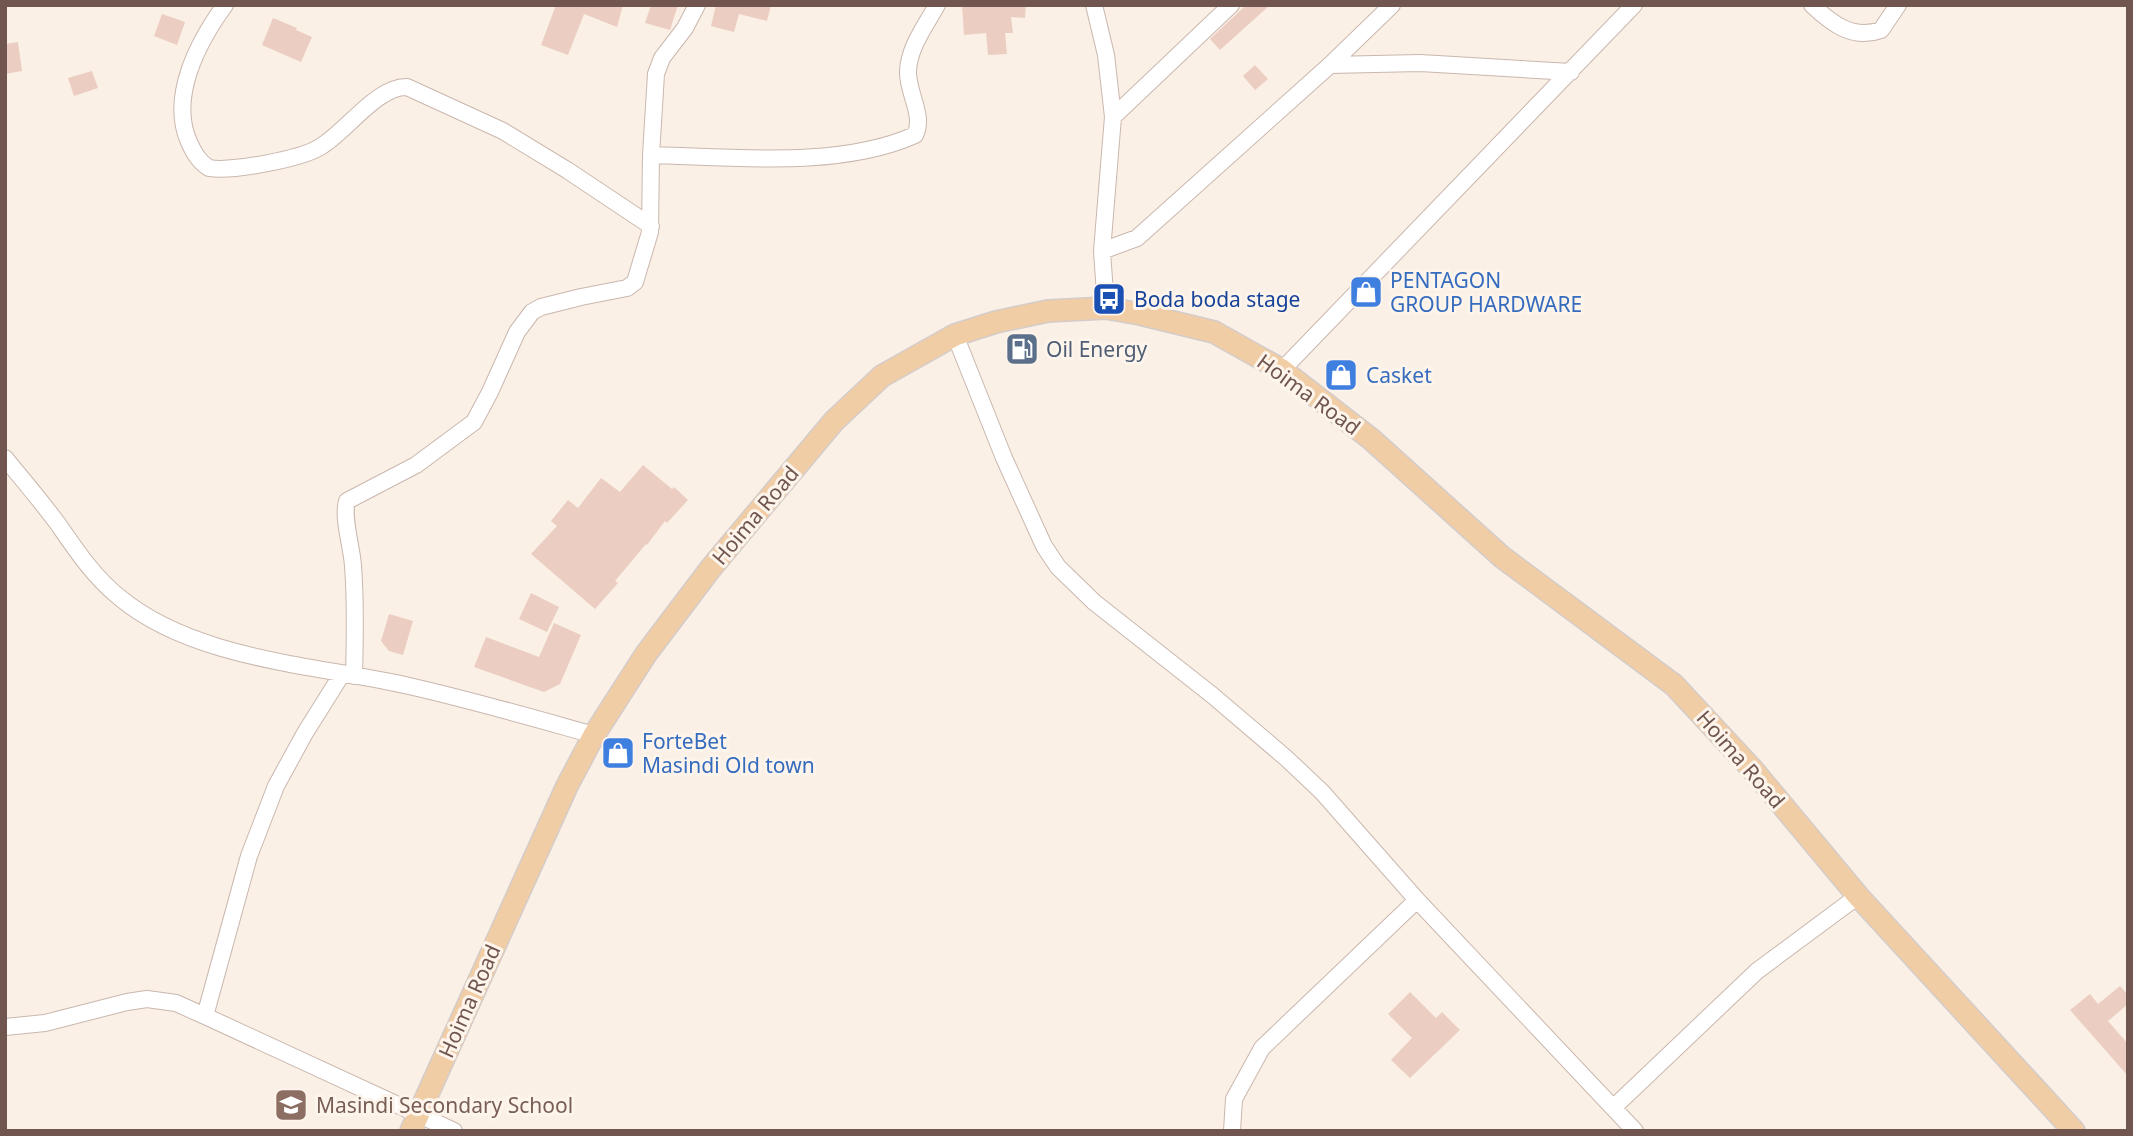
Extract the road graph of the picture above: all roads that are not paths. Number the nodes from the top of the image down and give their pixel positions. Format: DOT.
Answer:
graph roads {
  1 [pos="225,5"];
  2 [pos="697,5"];
  3 [pos="937,5"];
  4 [pos="1231,5"];
  5 [pos="1392,5"];
  6 [pos="1634,5"];
  7 [pos="1812,5"];
  8 [pos="1898,5"];
  9 [pos="1090,7"];
  10 [pos="1329,65"];
  11 [pos="1570,72"];
  12 [pos="1113,117"];
  13 [pos="651,155"];
  14 [pos="651,226"];
  15 [pos="1102,251"];
  16 [pos="1106,308"];
  17 [pos="955,335"];
  18 [pos="1282,370"];
  19 [pos="5,458"];
  20 [pos="348,675"];
  21 [pos="594,735"];
  22 [pos="1858,897"];
  23 [pos="1417,900"];
  24 [pos="205,1016"];
  25 [pos="5,1027"];
  26 [pos="1613,1108"];
  27 [pos="414,1122"];
  28 [pos="454,1131"];
  29 [pos="1232,1131"];
  30 [pos="1635,1131"];
  31 [pos="2074,1131"];
  1 -- 14 [label="street"];
  2 -- 13 [label="street"];
  3 -- 13 [label="street"];
  4 -- 12 [label="street"];
  5 -- 10 [label="street"];
  6 -- 11 [label="street"];
  7 -- 8 [label="street"];
  9 -- 12 [label="street"];
  10 -- 11 [label="street"];
  10 -- 15 [label="street"];
  11 -- 18 [label="street"];
  12 -- 15 [label="street"];
  13 -- 14 [label="street"];
  14 -- 20 [label="street"];
  15 -- 16 [label="street"];
  16 -- 17 [label="main road, Hoima Road"];
  16 -- 18 [label="main road, Hoima Road"];
  17 -- 21 [label="main road, Hoima Road"];
  17 -- 23 [label="street"];
  18 -- 22 [label="main road, Hoima Road"];
  19 -- 20 [label="street"];
  20 -- 21 [label="street"];
  20 -- 24 [label="street"];
  21 -- 27 [label="main road, Hoima Road"];
  22 -- 26 [label="street"];
  22 -- 31 [label="main road, Hoima Road"];
  23 -- 26 [label="street"];
  23 -- 29 [label="street"];
  24 -- 25 [label="street"];
  24 -- 27 [label="street"];
  26 -- 30 [label="street"];
  27 -- 28 [label="street"];
}
